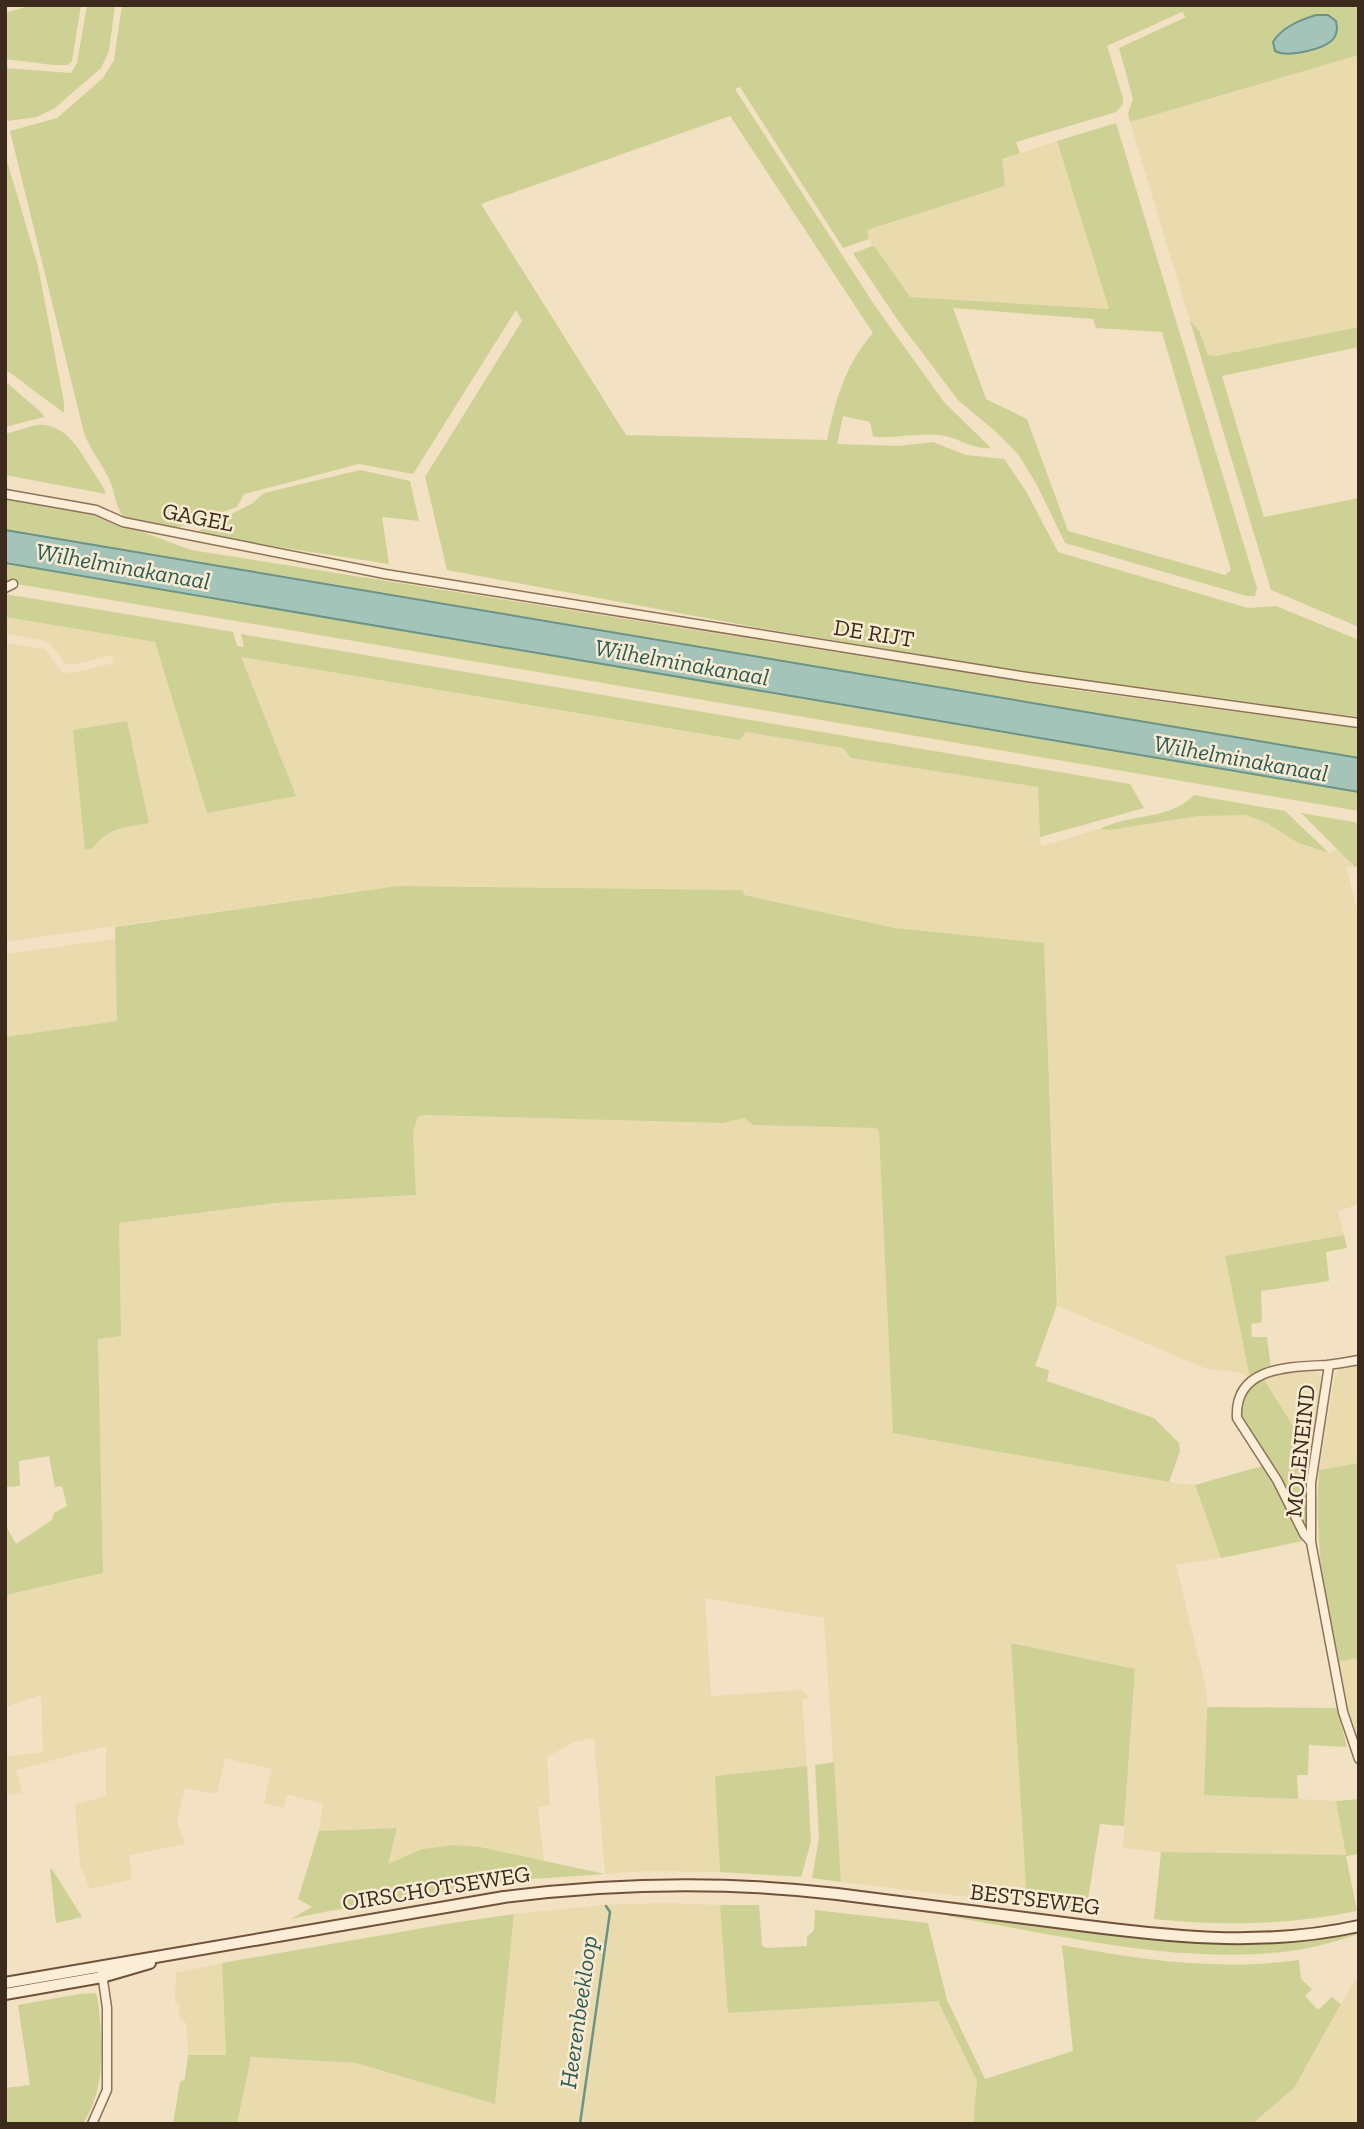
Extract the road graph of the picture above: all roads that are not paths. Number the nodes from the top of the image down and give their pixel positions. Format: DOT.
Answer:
graph roads {
  1 [pos="5,494"];
  2 [pos="385,574"];
  3 [pos="1359,723"];
  4 [pos="1359,1360"];
  5 [pos="1329,1365"];
  6 [pos="1311,1542"];
  7 [pos="1359,1759"];
  8 [pos="705,1886"];
  9 [pos="1359,1926"];
  10 [pos="176,1954"];
  11 [pos="100,1965"];
  12 [pos="102,1977"];
  13 [pos="5,1983"];
  14 [pos="5,1994"];
  15 [pos="92,2124"];
  1 -- 2 [label="street, GAGEL"];
  2 -- 3 [label="street, DE RIJT"];
  4 -- 5 [label="street"];
  5 -- 6 [label="street, MOLENEIND"];
  5 -- 6 [label="street, MOLENEIND"];
  6 -- 7 [label="street, MOLENEIND"];
  8 -- 9 [label="main road, BESTSEWEG"];
  8 -- 10 [label="main road, OIRSCHOTSEWEG"];
  10 -- 11 [label="main road, OIRSCHOTSEWEG"];
  10 -- 12 [label="main road, OIRSCHOTSEWEG"];
  11 -- 12 [label="street"];
  11 -- 13 [label="main road, OIRSCHOTSEWEG"];
  12 -- 14 [label="main road, OIRSCHOTSEWEG"];
  12 -- 15 [label="street"];
}
